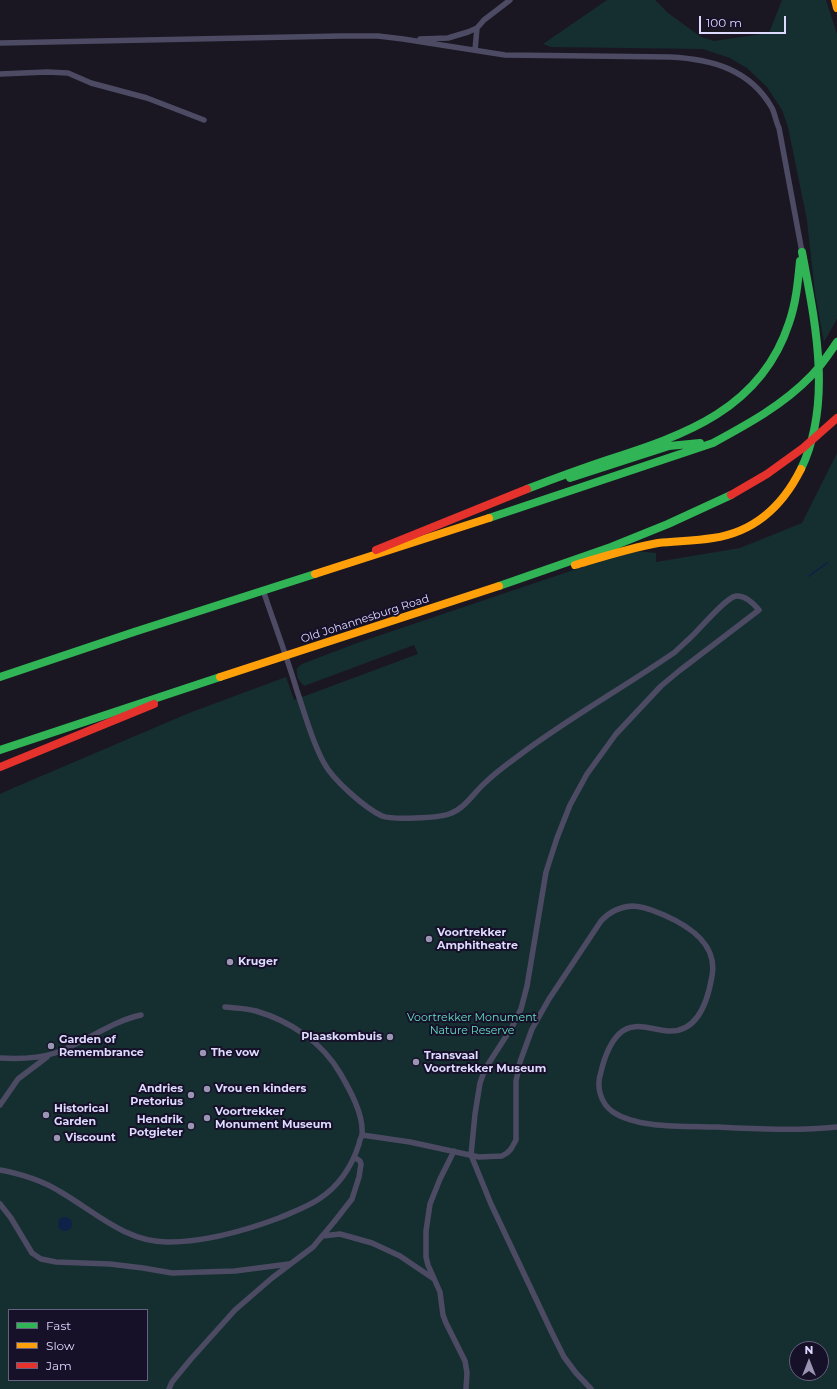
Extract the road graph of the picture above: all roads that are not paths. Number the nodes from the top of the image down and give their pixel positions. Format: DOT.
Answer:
graph roads {
  1 [pos="510,0"];
  2 [pos="835,0"];
  3 [pos="837,8"];
  4 [pos="477,28"];
  5 [pos="403,39"];
  6 [pos="0,43"];
  7 [pos="475,50"];
  8 [pos="0,74"];
  9 [pos="204,120"];
  10 [pos="802,252"];
  11 [pos="837,342"];
  12 [pos="837,418"];
  13 [pos="712,443"];
  14 [pos="518,493"];
  15 [pos="360,560"];
  16 [pos="263,590"];
  17 [pos="465,598"];
  18 [pos="286,656"];
  19 [pos="0,677"];
  20 [pos="216,679"];
  21 [pos="0,750"];
  22 [pos="0,767"];
  23 [pos="224,1007"];
  24 [pos="141,1015"];
  25 [pos="54,1053"];
  26 [pos="0,1058"];
  27 [pos="0,1105"];
  28 [pos="837,1127"];
  29 [pos="362,1135"];
  30 [pos="454,1151"];
  31 [pos="471,1155"];
  32 [pos="354,1157"];
  33 [pos="0,1170"];
  34 [pos="0,1204"];
  35 [pos="322,1236"];
  36 [pos="289,1264"];
  37 [pos="434,1279"];
  38 [pos="169,1389"];
  39 [pos="466,1389"];
  40 [pos="591,1389"];
  1 -- 4 [label="street"];
  2 -- 3 [label="main road"];
  4 -- 5 [label="street"];
  4 -- 7 [label="street"];
  5 -- 6 [label="street"];
  5 -- 7 [label="street"];
  7 -- 10 [label="street"];
  8 -- 9 [label="street"];
  10 -- 14 [label="main road"];
  10 -- 17 [label="main road"];
  11 -- 13 [label="main road"];
  12 -- 17 [label="main road, Old Johannesburg Road"];
  13 -- 14 [label="main road"];
  13 -- 15 [label="main road"];
  14 -- 15 [label="main road"];
  15 -- 16 [label="main road"];
  16 -- 18 [label="street"];
  16 -- 19 [label="main road"];
  17 -- 18 [label="main road, Old Johannesburg Road"];
  18 -- 20 [label="main road, Old Johannesburg Road"];
  18 -- 31 [label="street"];
  20 -- 21 [label="main road, Old Johannesburg Road"];
  20 -- 22 [label="main road"];
  23 -- 29 [label="street"];
  24 -- 25 [label="street"];
  25 -- 26 [label="street"];
  25 -- 27 [label="street"];
  28 -- 31 [label="street"];
  29 -- 30 [label="street"];
  29 -- 32 [label="street"];
  30 -- 31 [label="street"];
  30 -- 37 [label="street"];
  31 -- 40 [label="street"];
  32 -- 33 [label="street"];
  32 -- 35 [label="street"];
  34 -- 36 [label="street"];
  35 -- 36 [label="street"];
  35 -- 37 [label="street"];
  36 -- 38 [label="street"];
  37 -- 39 [label="street"];
}
